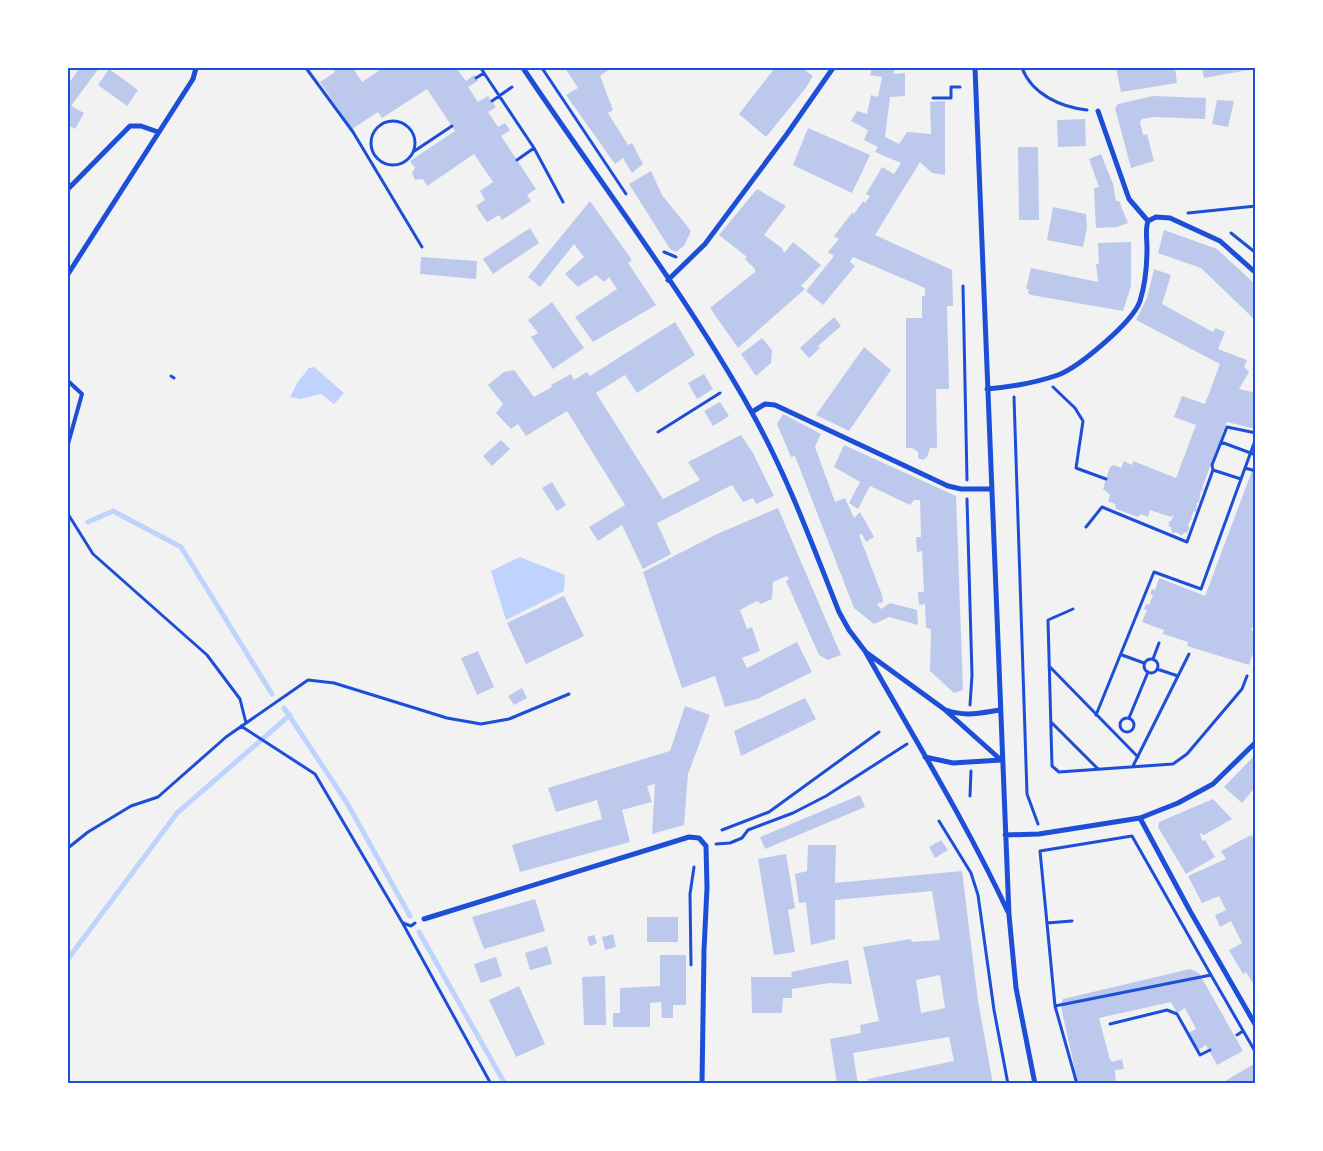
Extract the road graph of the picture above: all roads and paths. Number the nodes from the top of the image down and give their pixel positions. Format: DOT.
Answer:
graph roads {
  1 [pos="196,68"];
  2 [pos="306,68"];
  3 [pos="481,68"];
  4 [pos="523,68"];
  5 [pos="542,68"];
  6 [pos="833,68"];
  7 [pos="975,68"];
  8 [pos="1022,68"];
  9 [pos="1060,68"];
  10 [pos="1065,68"];
  11 [pos="484,72"];
  12 [pos="476,78"];
  13 [pos="512,87"];
  14 [pos="960,87"];
  15 [pos="499,96"];
  16 [pos="933,98"];
  17 [pos="492,101"];
  18 [pos="1098,111"];
  19 [pos="452,126"];
  20 [pos="158,132"];
  21 [pos="534,148"];
  22 [pos="413,152"];
  23 [pos="517,160"];
  24 [pos="68,189"];
  25 [pos="628,196"];
  26 [pos="563,202"];
  27 [pos="1256,206"];
  28 [pos="1170,218"];
  29 [pos="1148,221"];
  30 [pos="660,245"];
  31 [pos="422,247"];
  32 [pos="674,255"];
  33 [pos="1256,273"];
  34 [pos="68,274"];
  35 [pos="668,280"];
  36 [pos="68,381"];
  37 [pos="1013,386"];
  38 [pos="1052,386"];
  39 [pos="987,390"];
  40 [pos="720,393"];
  41 [pos="752,412"];
  42 [pos="658,432"];
  43 [pos="1256,433"];
  44 [pos="1256,438"];
  45 [pos="1221,442"];
  46 [pos="68,444"];
  47 [pos="1250,453"];
  48 [pos="1256,455"];
  49 [pos="1245,468"];
  50 [pos="1213,470"];
  51 [pos="1256,471"];
  52 [pos="1106,478"];
  53 [pos="1241,479"];
  54 [pos="990,489"];
  55 [pos="68,514"];
  56 [pos="1086,527"];
  57 [pos="1074,609"];
  58 [pos="1159,643"];
  59 [pos="865,652"];
  60 [pos="1189,654"];
  61 [pos="1122,655"];
  62 [pos="1153,659"];
  63 [pos="1144,663"];
  64 [pos="1049,666"];
  65 [pos="1157,669"];
  66 [pos="1148,672"];
  67 [pos="1178,676"];
  68 [pos="1246,676"];
  69 [pos="569,694"];
  70 [pos="944,709"];
  71 [pos="1000,710"];
  72 [pos="1096,715"];
  73 [pos="1129,718"];
  74 [pos="1050,722"];
  75 [pos="246,724"];
  76 [pos="241,726"];
  77 [pos="1124,731"];
  78 [pos="879,732"];
  79 [pos="1120,738"];
  80 [pos="915,739"];
  81 [pos="1256,742"];
  82 [pos="925,757"];
  83 [pos="1138,757"];
  84 [pos="1001,760"];
  85 [pos="1133,767"];
  86 [pos="1098,769"];
  87 [pos="1027,794"];
  88 [pos="1140,818"];
  89 [pos="939,821"];
  90 [pos="722,830"];
  91 [pos="1005,835"];
  92 [pos="706,846"];
  93 [pos="68,848"];
  94 [pos="694,865"];
  95 [pos="1009,915"];
  96 [pos="424,919"];
  97 [pos="1072,921"];
  98 [pos="1047,923"];
  99 [pos="691,969"];
  100 [pos="1210,975"];
  101 [pos="1056,1006"];
  102 [pos="1110,1024"];
  103 [pos="1256,1026"];
  104 [pos="1243,1032"];
  105 [pos="1237,1035"];
  106 [pos="1210,1050"];
  107 [pos="1256,1053"];
  108 [pos="491,1084"];
  109 [pos="702,1084"];
  110 [pos="1008,1084"];
  111 [pos="1035,1084"];
  112 [pos="1077,1084"];
  1 -- 20 [label="street"];
  2 -- 31 [label="path"];
  3 -- 11 [label="path"];
  4 -- 35 [label="street"];
  5 -- 25 [label="path"];
  6 -- 35 [label="street"];
  7 -- 39 [label="street"];
  8 -- 18 [label="path"];
  9 -- 10 [label="path"];
  11 -- 12 [label="path"];
  11 -- 15 [label="path"];
  13 -- 15 [label="path"];
  14 -- 16 [label="path"];
  15 -- 17 [label="path"];
  15 -- 21 [label="path"];
  18 -- 29 [label="street"];
  19 -- 22 [label="path"];
  20 -- 24 [label="street"];
  20 -- 34 [label="street"];
  21 -- 23 [label="path"];
  21 -- 26 [label="path"];
  22 -- 22 [label="path"];
  27 -- 28 [label="path"];
  28 -- 29 [label="street"];
  28 -- 33 [label="street"];
  29 -- 37 [label="street"];
  30 -- 32 [label="path"];
  35 -- 41 [label="street"];
  36 -- 46 [label="lane"];
  37 -- 39 [label="street"];
  37 -- 87 [label="path"];
  38 -- 52 [label="path"];
  39 -- 54 [label="street"];
  40 -- 42 [label="path"];
  41 -- 54 [label="street"];
  41 -- 59 [label="street"];
  43 -- 45 [label="path"];
  44 -- 47 [label="path"];
  45 -- 47 [label="path"];
  45 -- 50 [label="path"];
  47 -- 48 [label="path"];
  47 -- 49 [label="path"];
  49 -- 51 [label="path"];
  49 -- 53 [label="path"];
  50 -- 53 [label="path"];
  50 -- 56 [label="path"];
  53 -- 61 [label="path"];
  54 -- 71 [label="street"];
  55 -- 75 [label="path"];
  57 -- 64 [label="path"];
  58 -- 62 [label="path"];
  59 -- 70 [label="street"];
  59 -- 80 [label="street"];
  60 -- 67 [label="path"];
  61 -- 63 [label="path"];
  61 -- 72 [label="path"];
  62 -- 63 [label="path"];
  62 -- 65 [label="path"];
  63 -- 66 [label="path"];
  64 -- 72 [label="path"];
  64 -- 74 [label="path"];
  65 -- 66 [label="path"];
  65 -- 67 [label="path"];
  66 -- 73 [label="path"];
  67 -- 83 [label="path"];
  68 -- 85 [label="path"];
  69 -- 75 [label="path"];
  70 -- 71 [label="street"];
  70 -- 84 [label="street"];
  71 -- 84 [label="street"];
  72 -- 79 [label="path"];
  73 -- 77 [label="path"];
  73 -- 77 [label="path"];
  74 -- 86 [label="path"];
  74 -- 86 [label="path"];
  75 -- 76 [label="path"];
  76 -- 93 [label="path"];
  76 -- 108 [label="path"];
  77 -- 79 [label="path"];
  78 -- 90 [label="path"];
  79 -- 83 [label="path"];
  80 -- 82 [label="street"];
  80 -- 92 [label="path"];
  81 -- 88 [label="street"];
  82 -- 84 [label="street"];
  82 -- 95 [label="street"];
  83 -- 85 [label="path"];
  84 -- 91 [label="street"];
  85 -- 86 [label="path"];
  88 -- 91 [label="street"];
  88 -- 103 [label="street"];
  89 -- 110 [label="path"];
  91 -- 95 [label="street"];
  92 -- 96 [label="street"];
  92 -- 109 [label="street"];
  94 -- 99 [label="path"];
  95 -- 111 [label="street"];
  97 -- 98 [label="path"];
  98 -- 100 [label="path"];
  98 -- 101 [label="path"];
  100 -- 101 [label="path"];
  100 -- 104 [label="path"];
  101 -- 112 [label="path"];
  102 -- 106 [label="path"];
  104 -- 105 [label="path"];
  104 -- 107 [label="path"];
}
